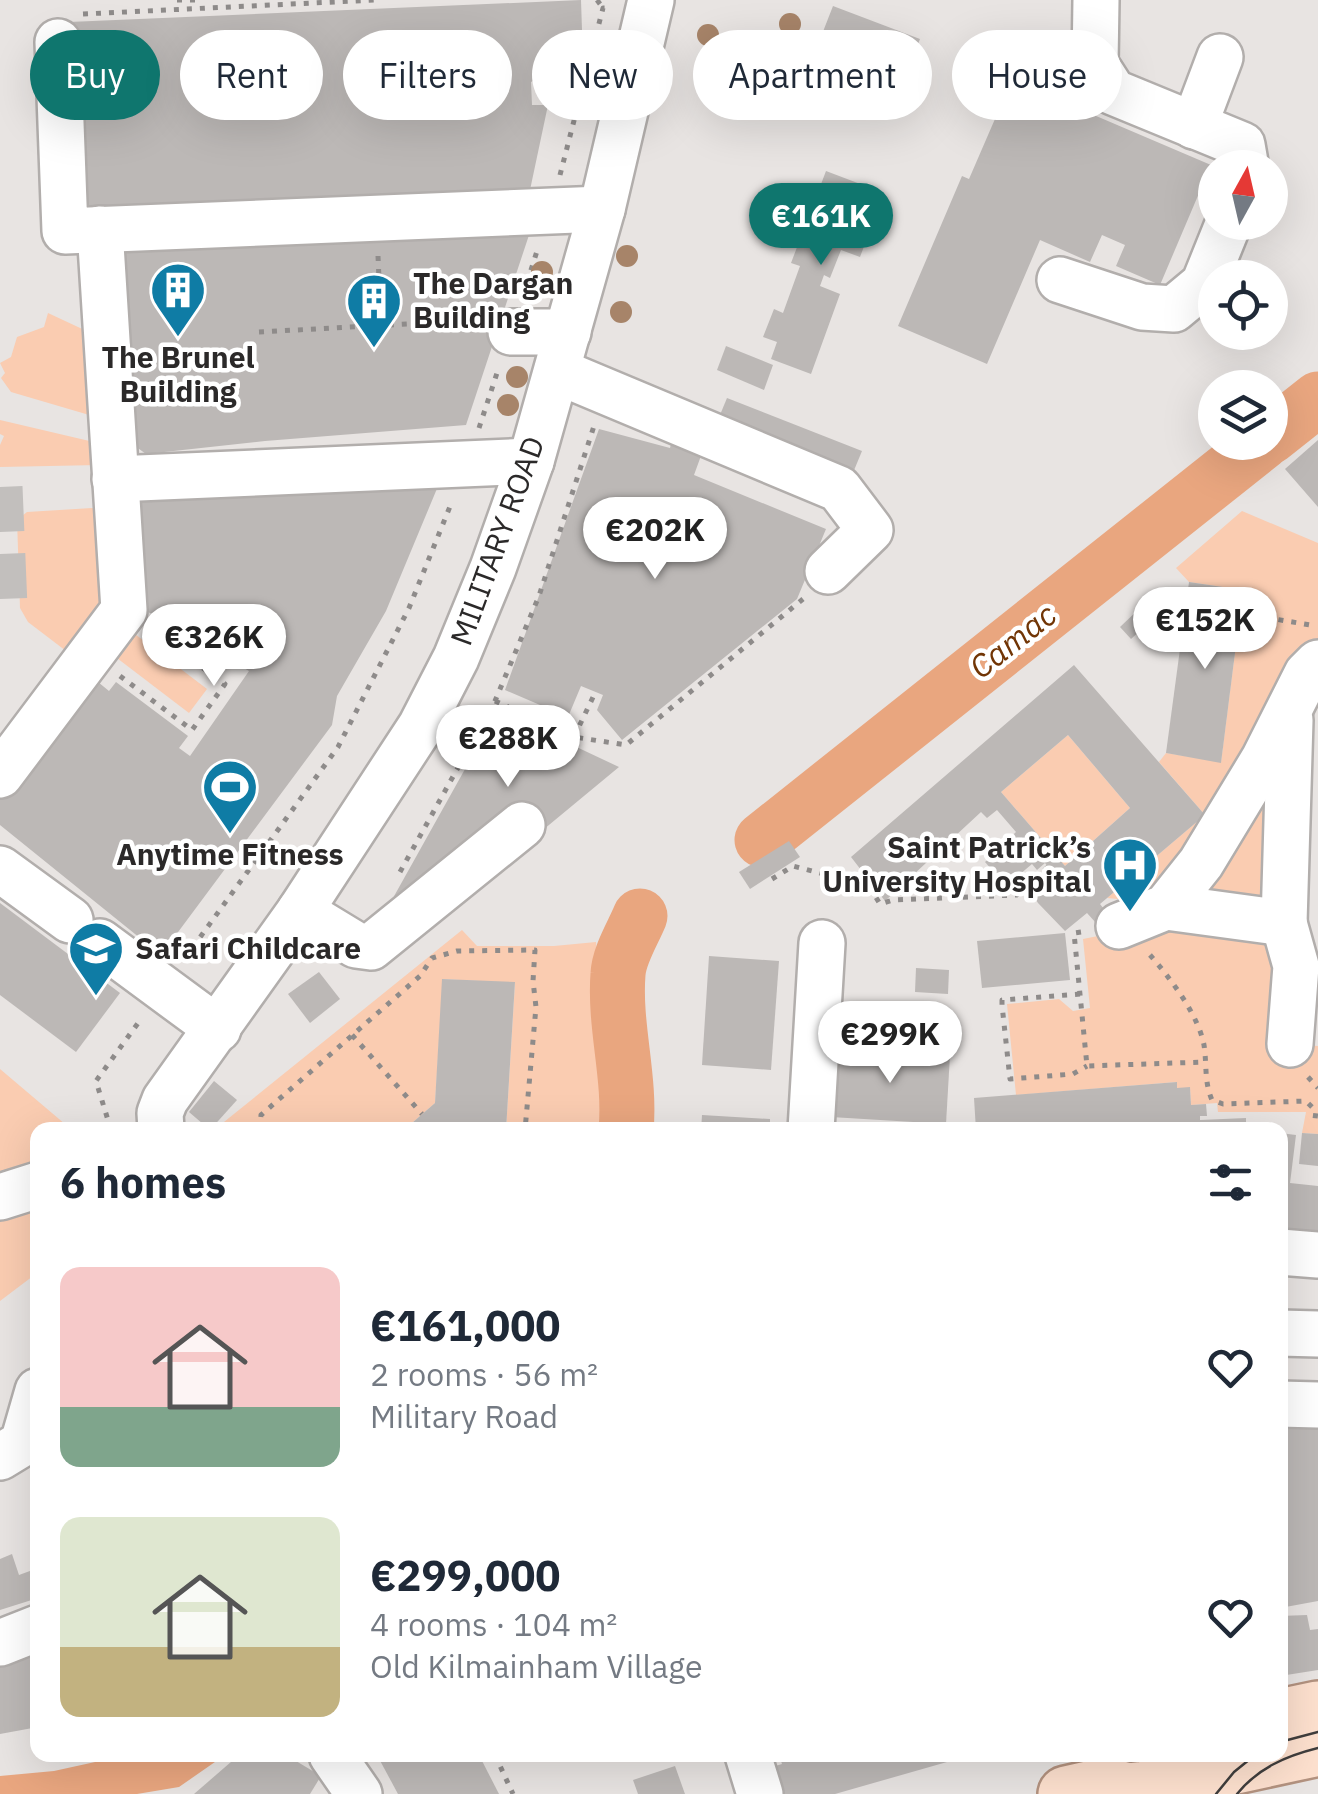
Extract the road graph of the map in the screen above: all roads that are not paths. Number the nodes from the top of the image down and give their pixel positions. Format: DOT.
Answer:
graph roads {
  1 [pos="1096,0"];
  2 [pos="650,3"];
  3 [pos="67,28"];
  4 [pos="1220,57"];
  5 [pos="1194,126"];
  6 [pos="1243,150"];
  7 [pos="602,210"];
  8 [pos="100,230"];
  9 [pos="1222,240"];
  10 [pos="1060,280"];
  11 [pos="511,332"];
  12 [pos="563,352"];
  13 [pos="531,461"];
  14 [pos="115,479"];
  15 [pos="828,570"];
  16 [pos="1318,663"];
  17 [pos="1290,708"];
  18 [pos="0,776"];
  19 [pos="522,824"];
  20 [pos="0,868"];
  21 [pos="1166,907"];
  22 [pos="300,911"];
  23 [pos="1284,923"];
  24 [pos="1118,926"];
  25 [pos="822,943"];
  26 [pos="218,1029"];
  27 [pos="1290,1044"];
  28 [pos="160,1122"];
  29 [pos="811,1122"];
  30 [pos="30,1188"];
  31 [pos="0,1197"];
  32 [pos="1288,1252"];
  33 [pos="1318,1254"];
  34 [pos="1288,1333"];
  35 [pos="1318,1334"];
  36 [pos="1288,1404"];
  37 [pos="1318,1405"];
  38 [pos="30,1421"];
  39 [pos="0,1458"];
  40 [pos="30,1631"];
  41 [pos="0,1643"];
  42 [pos="1318,1709"];
  43 [pos="1288,1715"];
  44 [pos="1318,1748"];
  45 [pos="1288,1755"];
  46 [pos="337,1762"];
  47 [pos="750,1762"];
  48 [pos="1254,1762"];
  49 [pos="1104,1782"];
  50 [pos="359,1794"];
  51 [pos="760,1794"];
  1 -- 5 [label="street"];
  2 -- 7 [label="street, MILITARY ROAD"];
  3 -- 8 [label="street"];
  4 -- 5 [label="street"];
  5 -- 6 [label="street"];
  7 -- 8 [label="street"];
  7 -- 12 [label="street, MILITARY ROAD"];
  8 -- 14 [label="street"];
  9 -- 10 [label="street"];
  11 -- 12 [label="street"];
  12 -- 13 [label="street, MILITARY ROAD"];
  12 -- 15 [label="street"];
  13 -- 14 [label="street"];
  13 -- 22 [label="street, MILITARY ROAD"];
  14 -- 18 [label="street"];
  16 -- 17 [label="street"];
  17 -- 21 [label="street"];
  17 -- 23 [label="street"];
  19 -- 22 [label="street"];
  20 -- 26 [label="street"];
  21 -- 23 [label="street"];
  21 -- 24 [label="street"];
  22 -- 26 [label="street, MILITARY ROAD"];
  23 -- 27 [label="street"];
  25 -- 29 [label="street"];
  26 -- 28 [label="street, MILITARY ROAD"];
  30 -- 31 [label="street"];
  32 -- 33 [label="street"];
  34 -- 35 [label="street"];
  36 -- 37 [label="street"];
  38 -- 39 [label="street"];
  40 -- 41 [label="street"];
  42 -- 43 [label="main road"];
  44 -- 45 [label="main road"];
  46 -- 50 [label="street"];
  47 -- 51 [label="street"];
  48 -- 49 [label="main road"];
}
